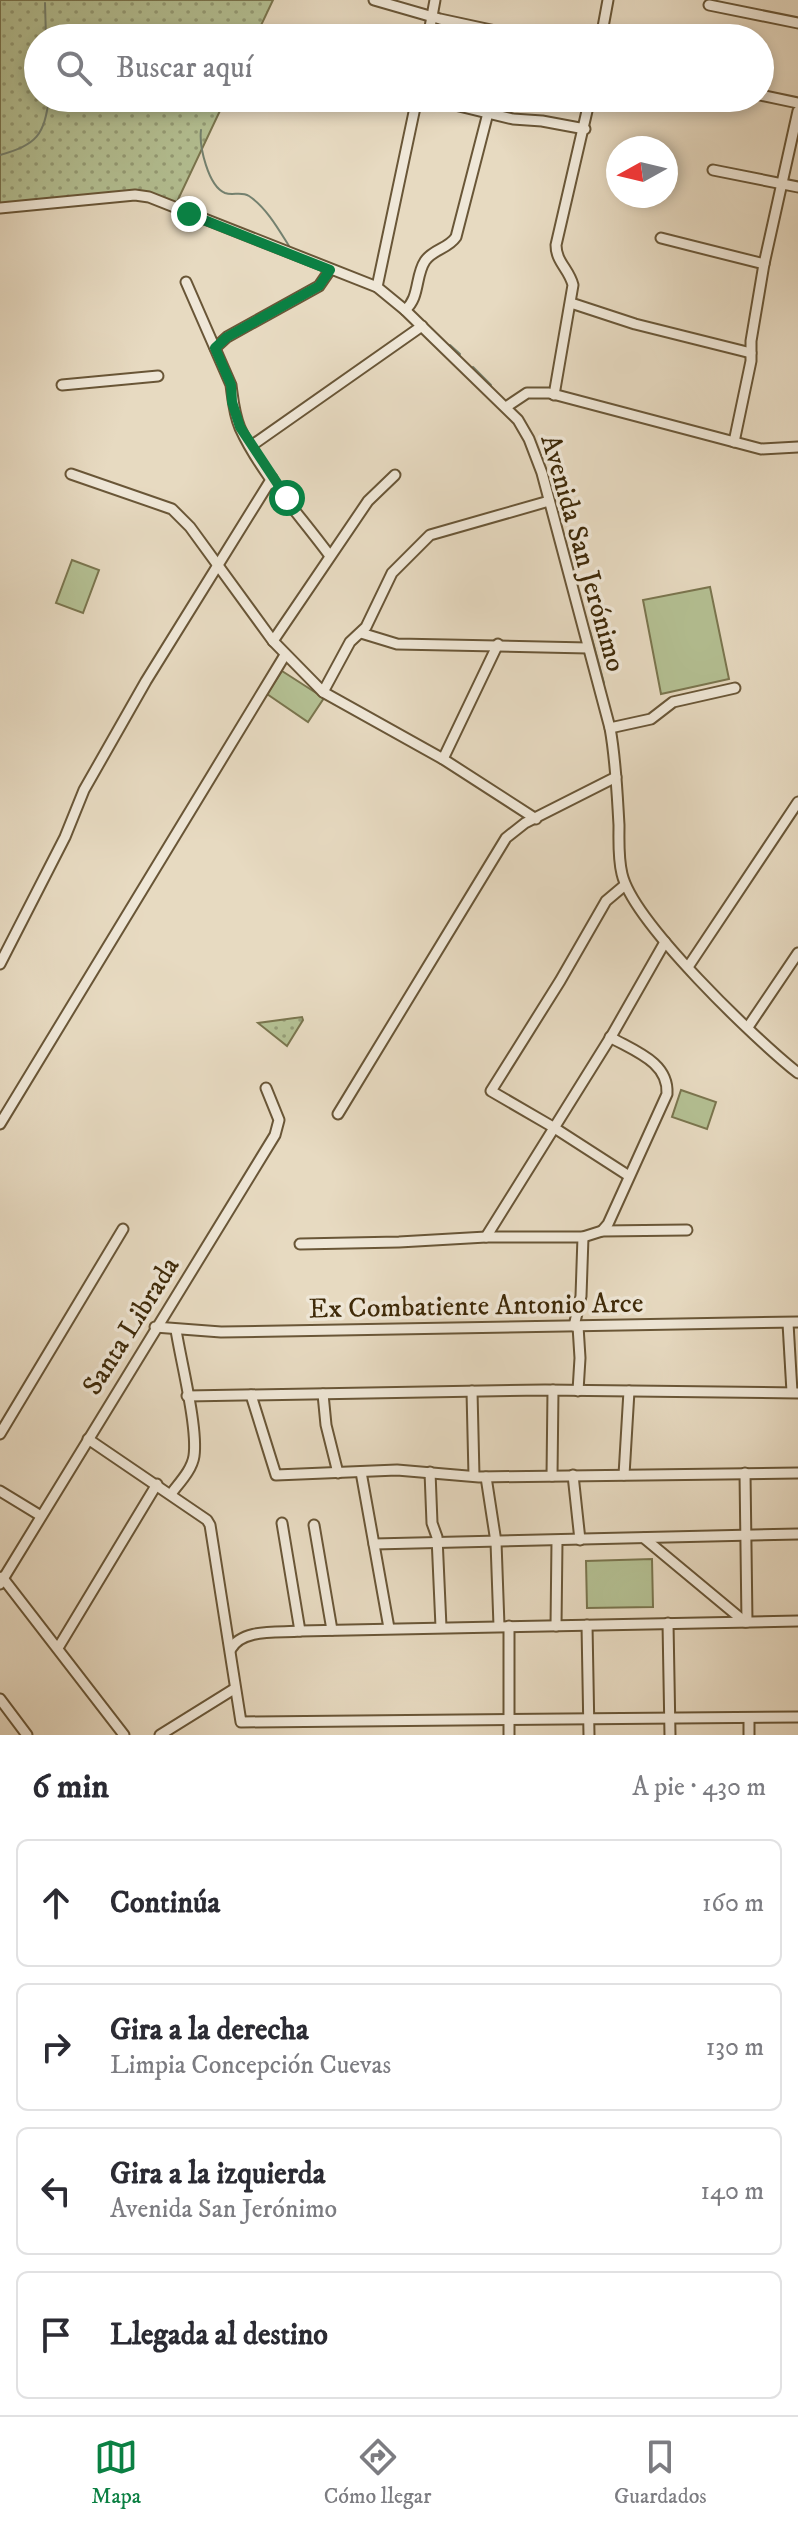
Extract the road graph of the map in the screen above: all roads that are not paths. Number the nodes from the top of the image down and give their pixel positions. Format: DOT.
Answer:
graph roads {
  1 [pos="374,0"];
  2 [pos="435,0"];
  3 [pos="608,0"];
  4 [pos="709,5"];
  5 [pos="432,17"];
  6 [pos="798,23"];
  7 [pos="431,24"];
  8 [pos="464,24"];
  9 [pos="604,24"];
  10 [pos="774,98"];
  11 [pos="798,103"];
  12 [pos="798,111"];
  13 [pos="414,112"];
  14 [pos="484,112"];
  15 [pos="588,112"];
  16 [pos="488,113"];
  17 [pos="585,129"];
  18 [pos="713,170"];
  19 [pos="781,184"];
  20 [pos="798,187"];
  21 [pos="0,208"];
  22 [pos="661,238"];
  23 [pos="764,264"];
  24 [pos="330,270"];
  25 [pos="186,282"];
  26 [pos="377,287"];
  27 [pos="571,303"];
  28 [pos="405,310"];
  29 [pos="422,326"];
  30 [pos="215,348"];
  31 [pos="751,353"];
  32 [pos="158,376"];
  33 [pos="62,385"];
  34 [pos="554,395"];
  35 [pos="506,407"];
  36 [pos="734,442"];
  37 [pos="251,446"];
  38 [pos="798,447"];
  39 [pos="71,474"];
  40 [pos="395,475"];
  41 [pos="272,478"];
  42 [pos="549,501"];
  43 [pos="330,556"];
  44 [pos="218,566"];
  45 [pos="361,633"];
  46 [pos="273,641"];
  47 [pos="498,644"];
  48 [pos="588,648"];
  49 [pos="285,655"];
  50 [pos="735,688"];
  51 [pos="323,692"];
  52 [pos="610,728"];
  53 [pos="443,759"];
  54 [pos="616,777"];
  55 [pos="798,802"];
  56 [pos="536,819"];
  57 [pos="625,885"];
  58 [pos="665,942"];
  59 [pos="798,953"];
  60 [pos="0,964"];
  61 [pos="688,967"];
  62 [pos="748,1027"];
  63 [pos="610,1037"];
  64 [pos="798,1073"];
  65 [pos="266,1088"];
  66 [pos="338,1114"];
  67 [pos="0,1124"];
  68 [pos="553,1127"];
  69 [pos="629,1176"];
  70 [pos="123,1229"];
  71 [pos="687,1230"];
  72 [pos="602,1231"];
  73 [pos="486,1237"];
  74 [pos="583,1237"];
  75 [pos="300,1244"];
  76 [pos="793,1322"];
  77 [pos="576,1326"];
  78 [pos="155,1327"];
  79 [pos="176,1330"];
  80 [pos="553,1390"];
  81 [pos="472,1391"];
  82 [pos="578,1391"];
  83 [pos="629,1391"];
  84 [pos="795,1392"];
  85 [pos="323,1394"];
  86 [pos="251,1395"];
  87 [pos="187,1396"];
  88 [pos="0,1434"];
  89 [pos="88,1439"];
  90 [pos="361,1472"];
  91 [pos="430,1472"];
  92 [pos="338,1473"];
  93 [pos="745,1473"];
  94 [pos="798,1473"];
  95 [pos="573,1475"];
  96 [pos="624,1475"];
  97 [pos="474,1476"];
  98 [pos="552,1476"];
  99 [pos="486,1477"];
  100 [pos="157,1484"];
  101 [pos="0,1491"];
  102 [pos="171,1494"];
  103 [pos="41,1516"];
  104 [pos="282,1523"];
  105 [pos="314,1525"];
  106 [pos="798,1534"];
  107 [pos="746,1535"];
  108 [pos="644,1538"];
  109 [pos="580,1540"];
  110 [pos="557,1541"];
  111 [pos="496,1542"];
  112 [pos="437,1543"];
  113 [pos="374,1544"];
  114 [pos="1,1580"];
  115 [pos="798,1621"];
  116 [pos="746,1622"];
  117 [pos="668,1623"];
  118 [pos="587,1625"];
  119 [pos="504,1626"];
  120 [pos="556,1626"];
  121 [pos="441,1627"];
  122 [pos="389,1628"];
  123 [pos="332,1630"];
  124 [pos="300,1631"];
  125 [pos="58,1648"];
  126 [pos="231,1649"];
  127 [pos="234,1689"];
  128 [pos="0,1699"];
  129 [pos="670,1717"];
  130 [pos="798,1717"];
  131 [pos="749,1718"];
  132 [pos="509,1720"];
  133 [pos="588,1720"];
  134 [pos="27,1735"];
  135 [pos="124,1735"];
  136 [pos="160,1735"];
  137 [pos="509,1735"];
  138 [pos="589,1735"];
  139 [pos="670,1735"];
  140 [pos="749,1735"];
  1 -- 5 [label="street"];
  2 -- 5 [label="street"];
  3 -- 9 [label="street"];
  4 -- 6 [label="street"];
  5 -- 7 [label="street"];
  5 -- 8 [label="street"];
  10 -- 11 [label="street"];
  12 -- 19 [label="street"];
  13 -- 26 [label="street"];
  14 -- 16 [label="street"];
  15 -- 17 [label="street"];
  16 -- 17 [label="street"];
  16 -- 28 [label="street"];
  17 -- 27 [label="street"];
  18 -- 19 [label="street"];
  19 -- 20 [label="street"];
  19 -- 23 [label="street"];
  21 -- 24 [label="street, Avenida San Jerónimo"];
  22 -- 23 [label="street"];
  23 -- 31 [label="street"];
  24 -- 26 [label="street, Avenida San Jerónimo"];
  24 -- 30 [label="street"];
  25 -- 30 [label="street"];
  26 -- 28 [label="street, Avenida San Jerónimo"];
  27 -- 31 [label="street"];
  27 -- 34 [label="street"];
  28 -- 29 [label="street, Avenida San Jerónimo"];
  29 -- 35 [label="street, Avenida San Jerónimo"];
  29 -- 37 [label="street"];
  30 -- 37 [label="street"];
  31 -- 36 [label="street"];
  32 -- 33 [label="street"];
  34 -- 35 [label="street"];
  34 -- 36 [label="street"];
  35 -- 42 [label="street, Avenida San Jerónimo"];
  36 -- 38 [label="street"];
  37 -- 41 [label="street"];
  39 -- 44 [label="street"];
  40 -- 43 [label="street"];
  41 -- 43 [label="street"];
  41 -- 44 [label="street"];
  42 -- 45 [label="street"];
  42 -- 48 [label="street, Avenida San Jerónimo"];
  43 -- 46 [label="street"];
  44 -- 46 [label="street"];
  44 -- 60 [label="street"];
  45 -- 47 [label="street"];
  45 -- 51 [label="street"];
  46 -- 49 [label="street"];
  47 -- 48 [label="street"];
  47 -- 53 [label="street"];
  48 -- 52 [label="street, Avenida San Jerónimo"];
  49 -- 51 [label="street"];
  49 -- 67 [label="street"];
  50 -- 52 [label="street"];
  51 -- 53 [label="street"];
  52 -- 54 [label="street, Avenida San Jerónimo"];
  53 -- 56 [label="street"];
  54 -- 56 [label="street"];
  54 -- 57 [label="street, Avenida San Jerónimo"];
  55 -- 61 [label="street"];
  56 -- 66 [label="street"];
  57 -- 58 [label="street, Avenida San Jerónimo"];
  57 -- 68 [label="street"];
  58 -- 61 [label="street, Avenida San Jerónimo"];
  58 -- 63 [label="street"];
  59 -- 62 [label="street"];
  61 -- 62 [label="street, Avenida San Jerónimo"];
  62 -- 64 [label="street, Avenida San Jerónimo"];
  63 -- 68 [label="street"];
  63 -- 69 [label="street"];
  65 -- 78 [label="street, Santa Librada"];
  68 -- 69 [label="street"];
  68 -- 73 [label="street"];
  69 -- 72 [label="street"];
  70 -- 88 [label="street"];
  71 -- 72 [label="street"];
  72 -- 74 [label="street"];
  73 -- 74 [label="street"];
  73 -- 75 [label="street"];
  74 -- 77 [label="street"];
  76 -- 77 [label="street, Ex Combatiente Antonio Arce"];
  76 -- 84 [label="street"];
  77 -- 79 [label="street, Ex Combatiente Antonio Arce"];
  77 -- 82 [label="street"];
  78 -- 79 [label="street, Ex Combatiente Antonio Arce"];
  78 -- 89 [label="street, Santa Librada"];
  79 -- 87 [label="street"];
  80 -- 81 [label="street"];
  80 -- 82 [label="street"];
  80 -- 98 [label="street"];
  81 -- 85 [label="street"];
  81 -- 97 [label="street"];
  82 -- 83 [label="street"];
  83 -- 84 [label="street"];
  83 -- 96 [label="street"];
  85 -- 86 [label="street"];
  85 -- 92 [label="street"];
  86 -- 87 [label="street"];
  86 -- 92 [label="street"];
  87 -- 102 [label="street"];
  89 -- 100 [label="street"];
  89 -- 103 [label="street, Santa Librada"];
  90 -- 91 [label="street"];
  90 -- 92 [label="street"];
  90 -- 113 [label="street"];
  91 -- 97 [label="street"];
  91 -- 112 [label="street"];
  93 -- 94 [label="street"];
  93 -- 96 [label="street"];
  93 -- 107 [label="street"];
  95 -- 96 [label="street"];
  95 -- 98 [label="street"];
  95 -- 109 [label="street"];
  97 -- 99 [label="street"];
  98 -- 99 [label="street"];
  99 -- 111 [label="street"];
  100 -- 102 [label="street"];
  100 -- 125 [label="street"];
  101 -- 103 [label="street"];
  102 -- 126 [label="street"];
  103 -- 114 [label="street, Santa Librada"];
  104 -- 124 [label="street"];
  105 -- 123 [label="street"];
  106 -- 107 [label="street"];
  107 -- 108 [label="street"];
  107 -- 116 [label="street"];
  108 -- 109 [label="street"];
  108 -- 116 [label="street"];
  109 -- 110 [label="street"];
  110 -- 111 [label="street"];
  110 -- 120 [label="street"];
  111 -- 112 [label="street"];
  111 -- 119 [label="street"];
  112 -- 113 [label="street"];
  112 -- 121 [label="street"];
  113 -- 122 [label="street"];
  114 -- 125 [label="street"];
  115 -- 116 [label="street"];
  116 -- 117 [label="street"];
  117 -- 118 [label="street"];
  117 -- 129 [label="street"];
  118 -- 120 [label="street"];
  118 -- 133 [label="street"];
  119 -- 120 [label="street"];
  119 -- 121 [label="street"];
  119 -- 132 [label="street"];
  121 -- 122 [label="street"];
  122 -- 123 [label="street"];
  123 -- 124 [label="street"];
  124 -- 126 [label="street"];
  125 -- 135 [label="street"];
  126 -- 127 [label="street"];
  127 -- 132 [label="street"];
  127 -- 136 [label="street"];
  128 -- 134 [label="street"];
  129 -- 131 [label="street"];
  129 -- 133 [label="street"];
  129 -- 139 [label="street"];
  130 -- 131 [label="street"];
  131 -- 140 [label="street"];
  132 -- 133 [label="street"];
  132 -- 137 [label="street"];
  133 -- 138 [label="street"];
}
